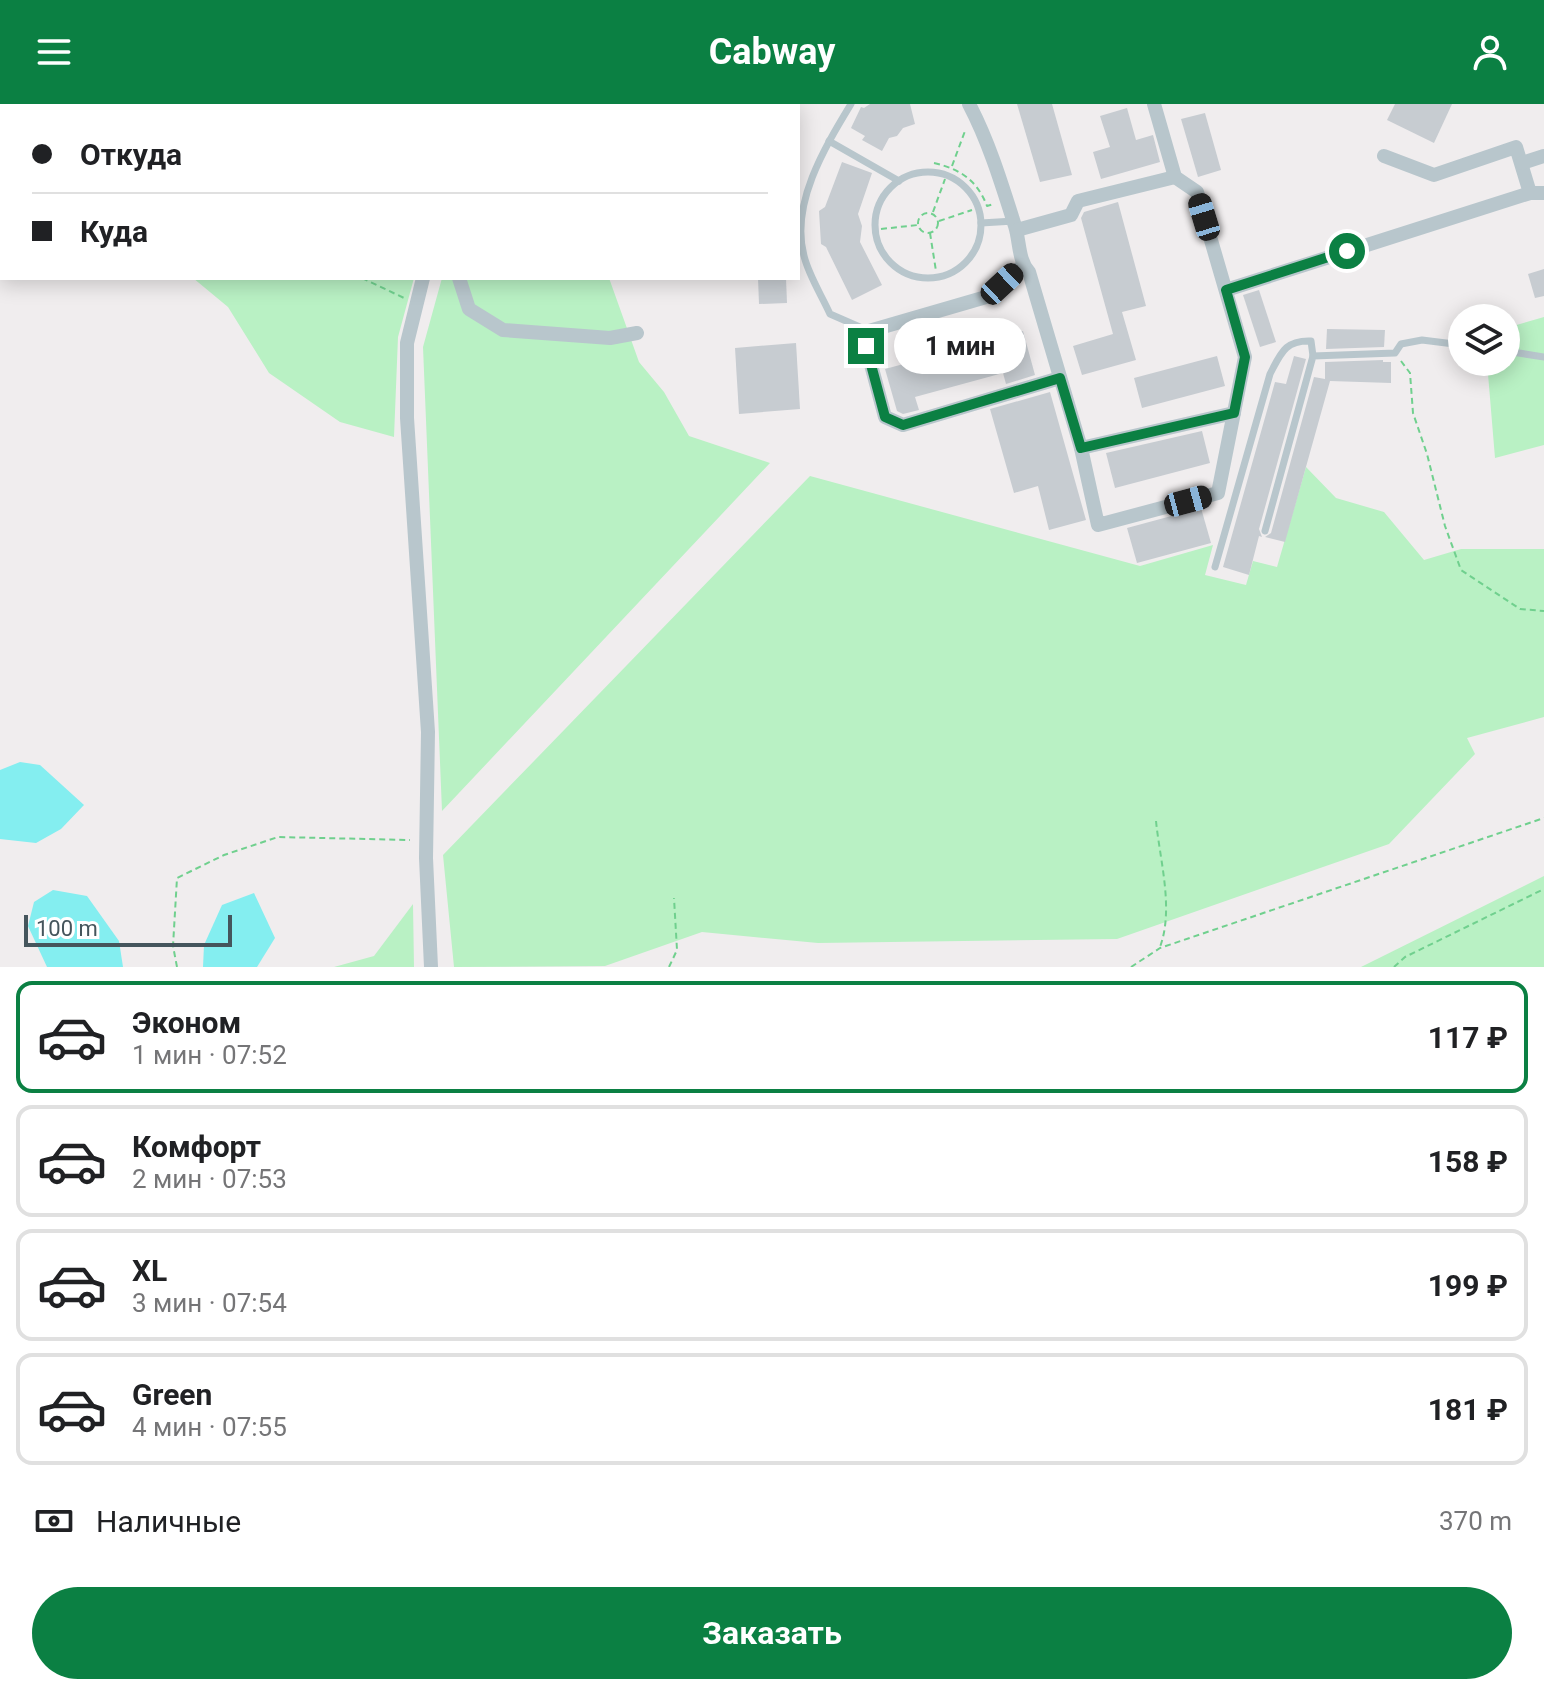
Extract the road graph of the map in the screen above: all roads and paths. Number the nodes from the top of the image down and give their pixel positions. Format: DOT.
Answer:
graph roads {
  1 [pos="851,104"];
  2 [pos="1154,104"];
  3 [pos="971,107"];
  4 [pos="829,141"];
  5 [pos="1384,156"];
  6 [pos="1544,156"];
  7 [pos="934,163"];
  8 [pos="1522,163"];
  9 [pos="952,167"];
  10 [pos="1175,177"];
  11 [pos="945,179"];
  12 [pos="899,181"];
  13 [pos="1537,193"];
  14 [pos="1007,200"];
  15 [pos="972,210"];
  16 [pos="932,214"];
  17 [pos="938,221"];
  18 [pos="981,223"];
  19 [pos="918,225"];
  20 [pos="1015,225"];
  21 [pos="881,229"];
  22 [pos="930,233"];
  23 [pos="1023,265"];
  24 [pos="936,271"];
  25 [pos="366,280"];
  26 [pos="422,280"];
  27 [pos="460,280"];
  28 [pos="1226,290"];
  29 [pos="416,304"];
  30 [pos="869,331"];
  31 [pos="637,333"];
  32 [pos="1448,343"];
  33 [pos="1395,353"];
  34 [pos="1520,353"];
  35 [pos="1313,356"];
  36 [pos="1544,357"];
  37 [pos="1060,378"];
  38 [pos="1234,413"];
  39 [pos="1081,448"];
  40 [pos="1265,531"];
  41 [pos="1215,567"];
  42 [pos="1544,611"];
  43 [pos="1544,818"];
  44 [pos="1156,821"];
  45 [pos="426,834"];
  46 [pos="1544,889"];
  47 [pos="674,898"];
  48 [pos="1160,948"];
  49 [pos="177,967"];
  50 [pos="431,967"];
  51 [pos="669,967"];
  52 [pos="1131,967"];
  53 [pos="1394,967"];
  1 -- 4 [label="lane"];
  2 -- 10 [label="street"];
  3 -- 9 [label="path"];
  3 -- 14 [label="street"];
  4 -- 12 [label="lane"];
  4 -- 30 [label="lane"];
  5 -- 8 [label="street"];
  6 -- 8 [label="street"];
  7 -- 9 [label="path"];
  8 -- 13 [label="street"];
  9 -- 14 [label="path"];
  10 -- 20 [label="street"];
  10 -- 28 [label="street"];
  11 -- 16 [label="path"];
  12 -- 18 [label="lane"];
  12 -- 18 [label="lane"];
  13 -- 28 [label="street"];
  14 -- 20 [label="street"];
  15 -- 17 [label="path"];
  16 -- 17 [label="path"];
  16 -- 19 [label="path"];
  17 -- 22 [label="path"];
  18 -- 20 [label="lane"];
  19 -- 21 [label="path"];
  19 -- 22 [label="path"];
  20 -- 23 [label="street"];
  22 -- 24 [label="path"];
  23 -- 30 [label="street"];
  23 -- 37 [label="street"];
  25 -- 29 [label="path"];
  26 -- 29 [label="street"];
  27 -- 31 [label="street"];
  28 -- 38 [label="street"];
  29 -- 45 [label="street"];
  30 -- 37 [label="street"];
  32 -- 33 [label="lane"];
  33 -- 35 [label="lane"];
  33 -- 42 [label="path"];
  34 -- 36 [label="lane"];
  35 -- 40 [label="lane"];
  35 -- 41 [label="lane"];
  37 -- 39 [label="street"];
  38 -- 39 [label="street"];
  38 -- 39 [label="street"];
  43 -- 48 [label="path"];
  44 -- 48 [label="path"];
  45 -- 49 [label="path"];
  45 -- 50 [label="street"];
  46 -- 53 [label="path"];
  47 -- 51 [label="path"];
  48 -- 52 [label="path"];
}
